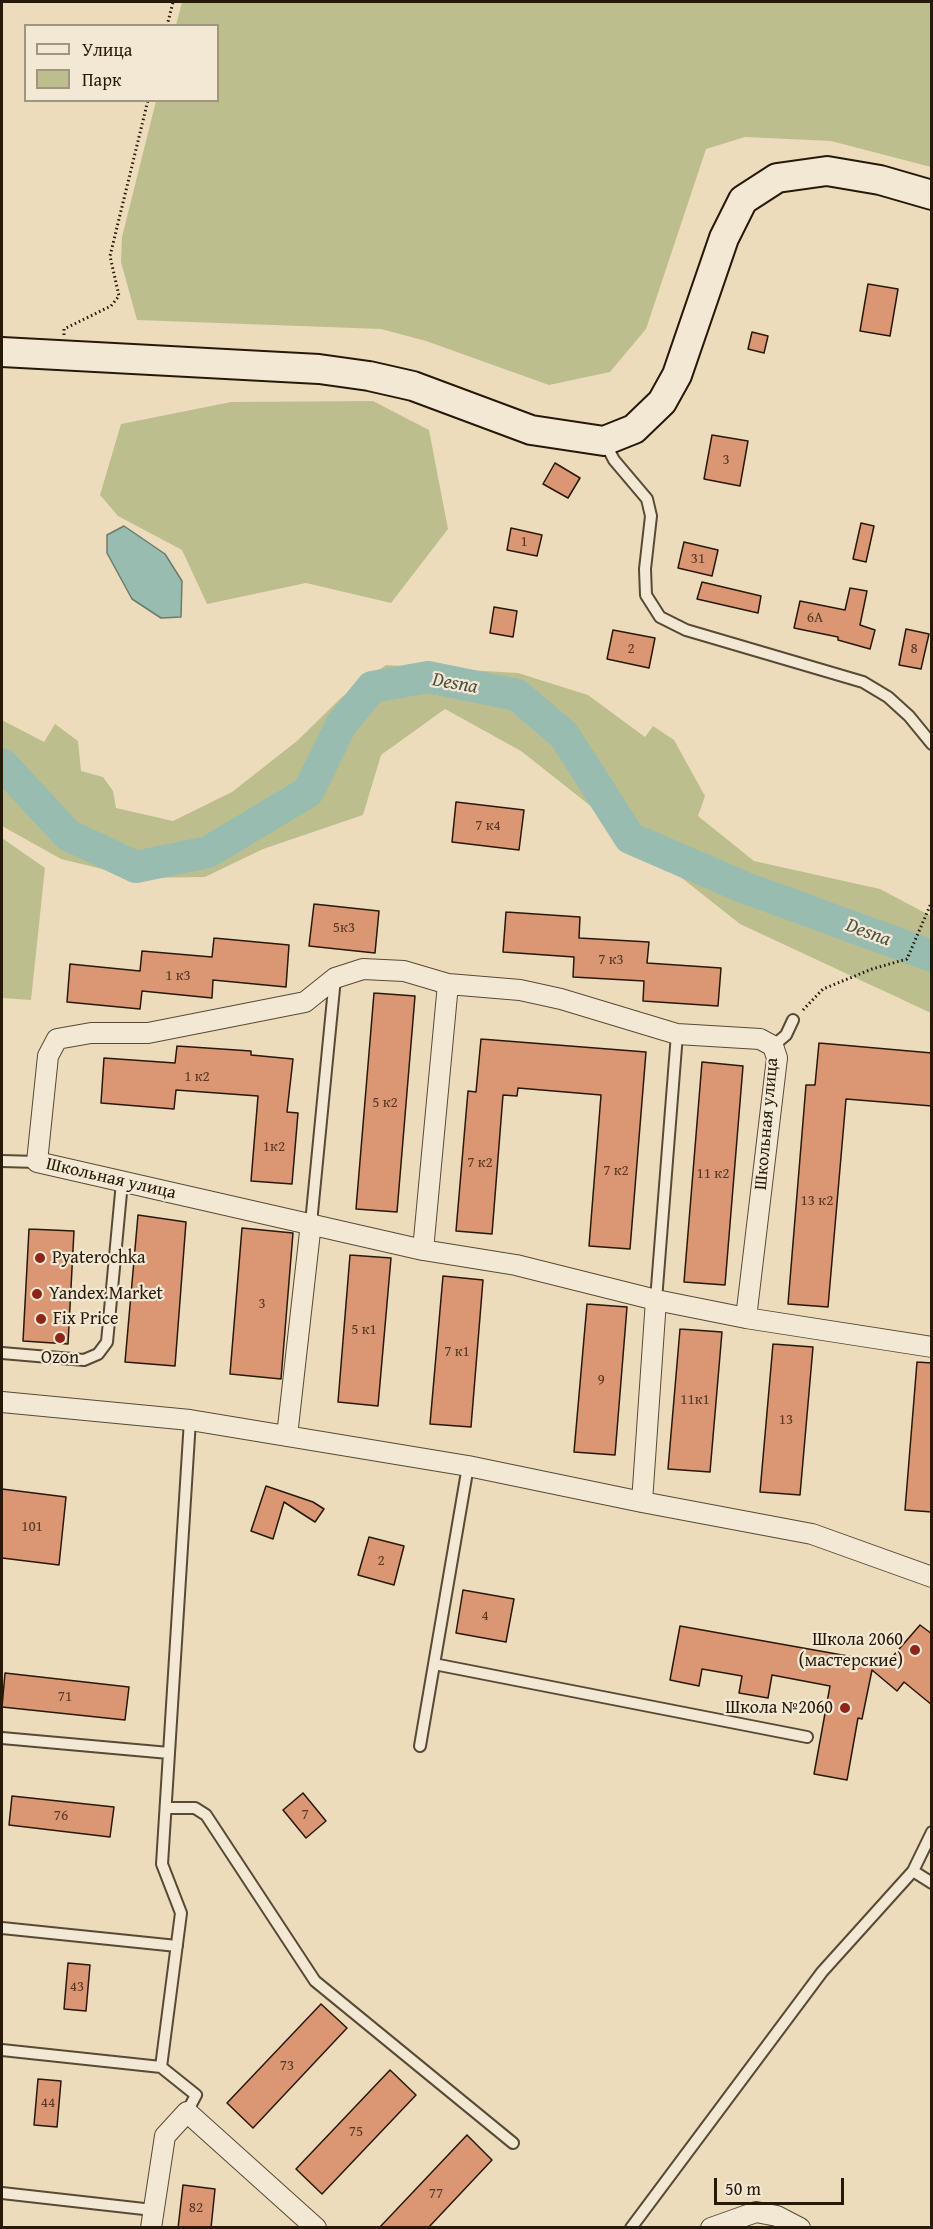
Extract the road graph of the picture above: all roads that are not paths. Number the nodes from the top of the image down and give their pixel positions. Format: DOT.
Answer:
graph roads {
  1 [pos="932,195"];
  2 [pos="2,352"];
  3 [pos="604,441"];
  4 [pos="932,744"];
  5 [pos="335,978"];
  6 [pos="448,984"];
  7 [pos="793,1020"];
  8 [pos="677,1034"];
  9 [pos="773,1046"];
  10 [pos="2,1161"];
  11 [pos="38,1162"];
  12 [pos="122,1182"];
  13 [pos="311,1222"];
  14 [pos="423,1250"];
  15 [pos="656,1300"];
  16 [pos="746,1318"];
  17 [pos="932,1347"];
  18 [pos="2,1353"];
  19 [pos="2,1402"];
  20 [pos="190,1420"];
  21 [pos="287,1436"];
  22 [pos="468,1466"];
  23 [pos="642,1502"];
  24 [pos="932,1577"];
  25 [pos="434,1664"];
  26 [pos="807,1737"];
  27 [pos="2,1738"];
  28 [pos="420,1746"];
  29 [pos="169,1753"];
  30 [pos="166,1808"];
  31 [pos="932,1832"];
  32 [pos="913,1871"];
  33 [pos="932,1883"];
  34 [pos="2,1928"];
  35 [pos="177,1946"];
  36 [pos="2,2050"];
  37 [pos="161,2067"];
  38 [pos="187,2112"];
  39 [pos="513,2143"];
  40 [pos="2,2193"];
  41 [pos="152,2219"];
  42 [pos="316,2228"];
  43 [pos="631,2228"];
  44 [pos="711,2228"];
  45 [pos="800,2228"];
  1 -- 3 [label="street"];
  2 -- 3 [label="street"];
  3 -- 4 [label="lane"];
  5 -- 6 [label="street, Школьная улица"];
  5 -- 11 [label="street, Школьная улица"];
  5 -- 13 [label="lane"];
  6 -- 8 [label="street, Школьная улица"];
  6 -- 14 [label="street"];
  7 -- 9 [label="lane"];
  8 -- 9 [label="street, Школьная улица"];
  8 -- 15 [label="lane"];
  9 -- 16 [label="street, Школьная улица"];
  10 -- 11 [label="lane"];
  11 -- 12 [label="street, Школьная улица"];
  12 -- 13 [label="street, Школьная улица"];
  12 -- 18 [label="lane"];
  13 -- 14 [label="street, Школьная улица"];
  13 -- 21 [label="street"];
  14 -- 15 [label="street, Школьная улица"];
  15 -- 16 [label="street, Школьная улица"];
  15 -- 23 [label="street"];
  16 -- 17 [label="street, Школьная улица"];
  19 -- 20 [label="street"];
  20 -- 21 [label="street"];
  20 -- 29 [label="lane"];
  21 -- 22 [label="street"];
  22 -- 23 [label="street"];
  22 -- 25 [label="lane"];
  23 -- 24 [label="street"];
  25 -- 26 [label="lane"];
  25 -- 28 [label="lane"];
  27 -- 29 [label="lane"];
  29 -- 30 [label="lane"];
  30 -- 35 [label="lane"];
  30 -- 39 [label="lane"];
  31 -- 32 [label="lane"];
  32 -- 33 [label="lane"];
  32 -- 43 [label="lane"];
  34 -- 35 [label="lane"];
  35 -- 37 [label="lane"];
  36 -- 37 [label="lane"];
  37 -- 38 [label="lane"];
  38 -- 41 [label="street"];
  38 -- 42 [label="street"];
  40 -- 41 [label="lane"];
  44 -- 45 [label="street"];
}
